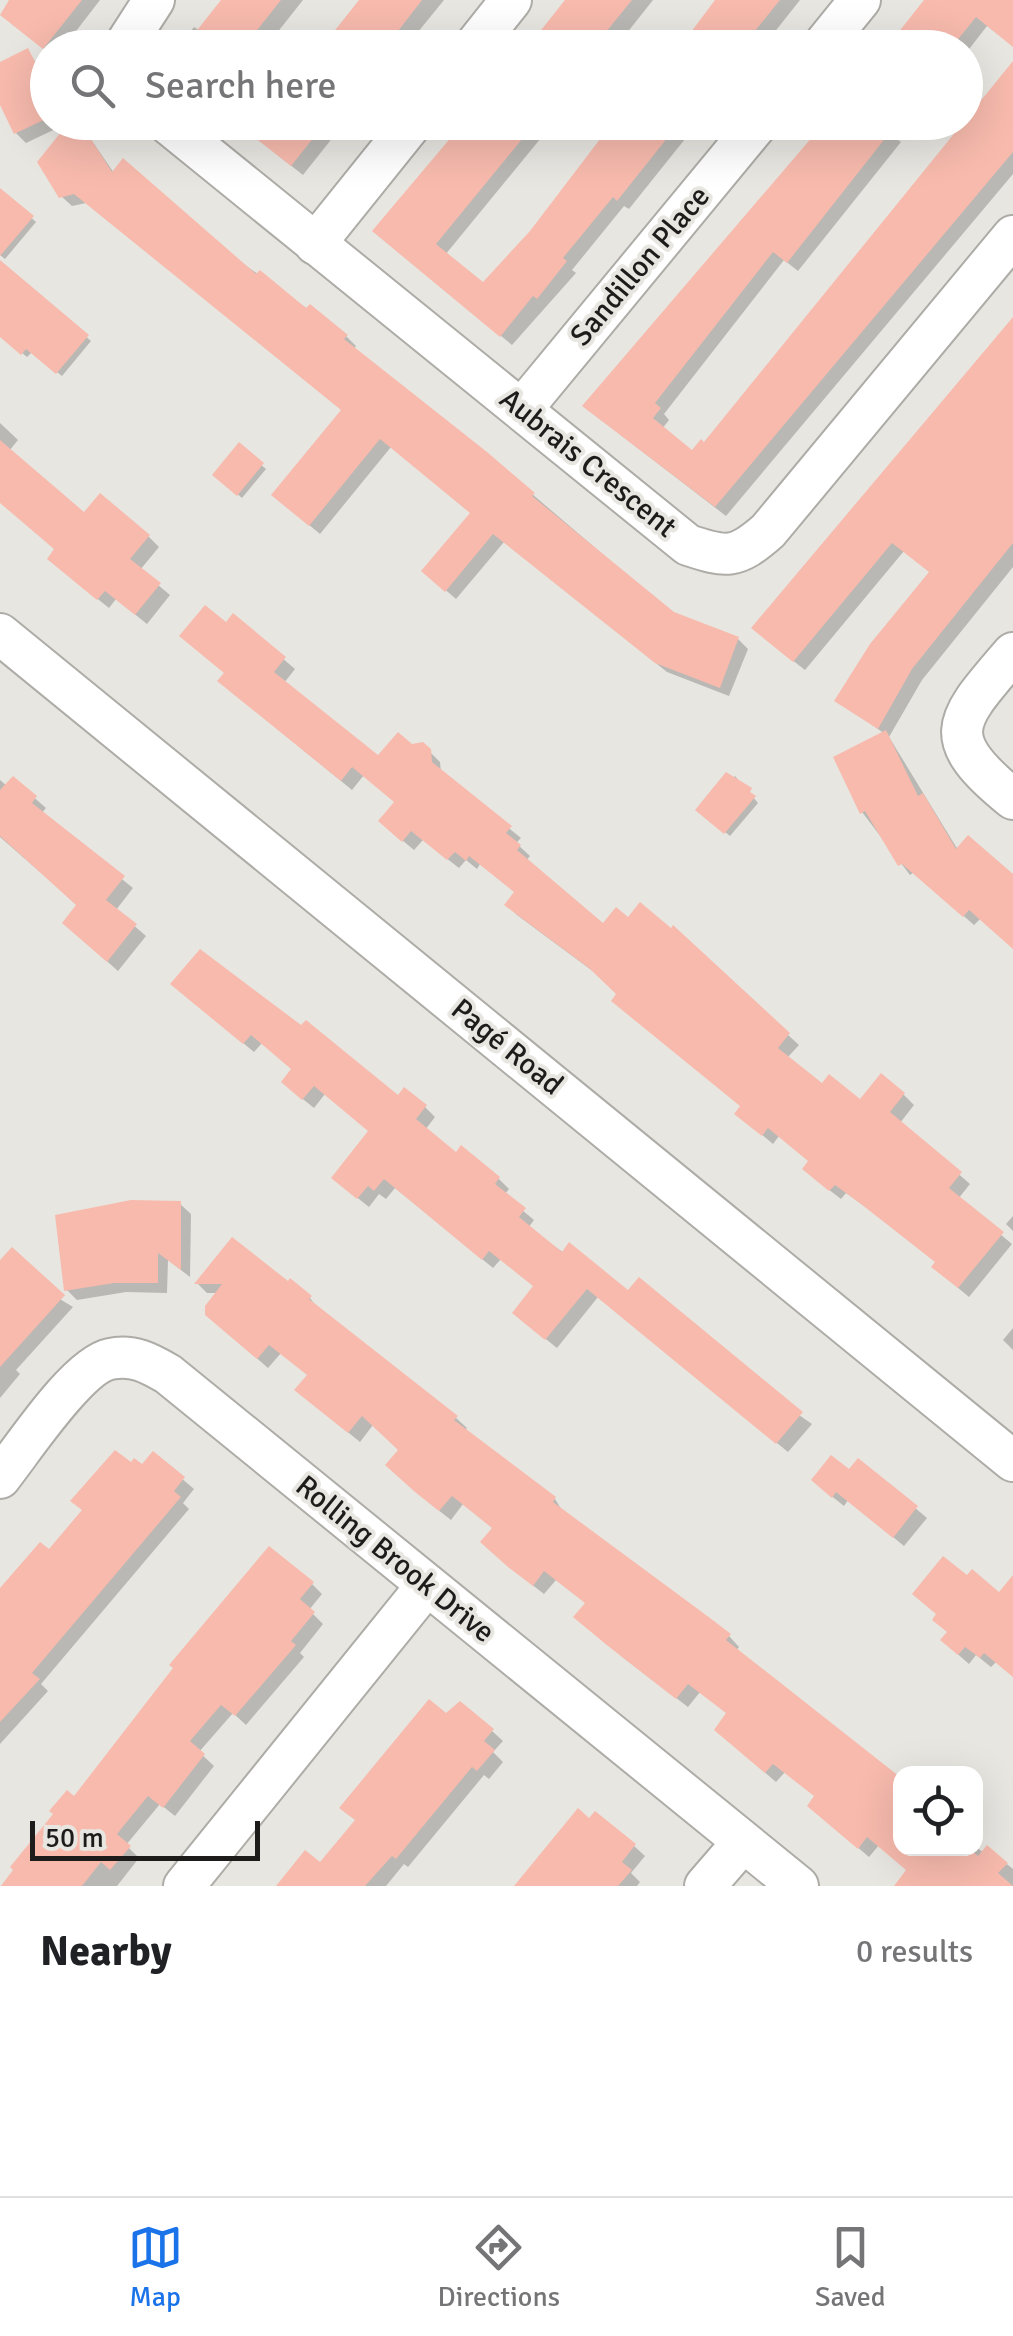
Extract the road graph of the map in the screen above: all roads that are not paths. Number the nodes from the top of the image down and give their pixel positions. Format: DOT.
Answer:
graph roads {
  1 [pos="154,0"];
  2 [pos="511,0"];
  3 [pos="860,0"];
  4 [pos="134,30"];
  5 [pos="487,30"];
  6 [pos="836,30"];
  7 [pos="188,140"];
  8 [pos="398,140"];
  9 [pos="744,140"];
  10 [pos="1013,236"];
  11 [pos="315,244"];
  12 [pos="522,409"];
  13 [pos="0,634"];
  14 [pos="1013,652"];
  15 [pos="1013,799"];
  16 [pos="1013,1461"];
  17 [pos="0,1478"];
  18 [pos="427,1585"];
  19 [pos="743,1842"];
  20 [pos="184,1886"];
  21 [pos="704,1886"];
  22 [pos="798,1886"];
  1 -- 4 [label="street"];
  2 -- 5 [label="street"];
  3 -- 6 [label="street"];
  7 -- 11 [label="street, Aubrais Crescent"];
  8 -- 11 [label="street"];
  9 -- 12 [label="street, Sandillon Place"];
  10 -- 12 [label="street, Aubrais Crescent"];
  11 -- 12 [label="street, Aubrais Crescent"];
  13 -- 16 [label="street, Pagé Road"];
  14 -- 15 [label="street"];
  17 -- 18 [label="street, Rolling Brook Drive"];
  18 -- 19 [label="street, Rolling Brook Drive"];
  18 -- 20 [label="street"];
  19 -- 21 [label="street"];
  19 -- 22 [label="street, Rolling Brook Drive"];
}
